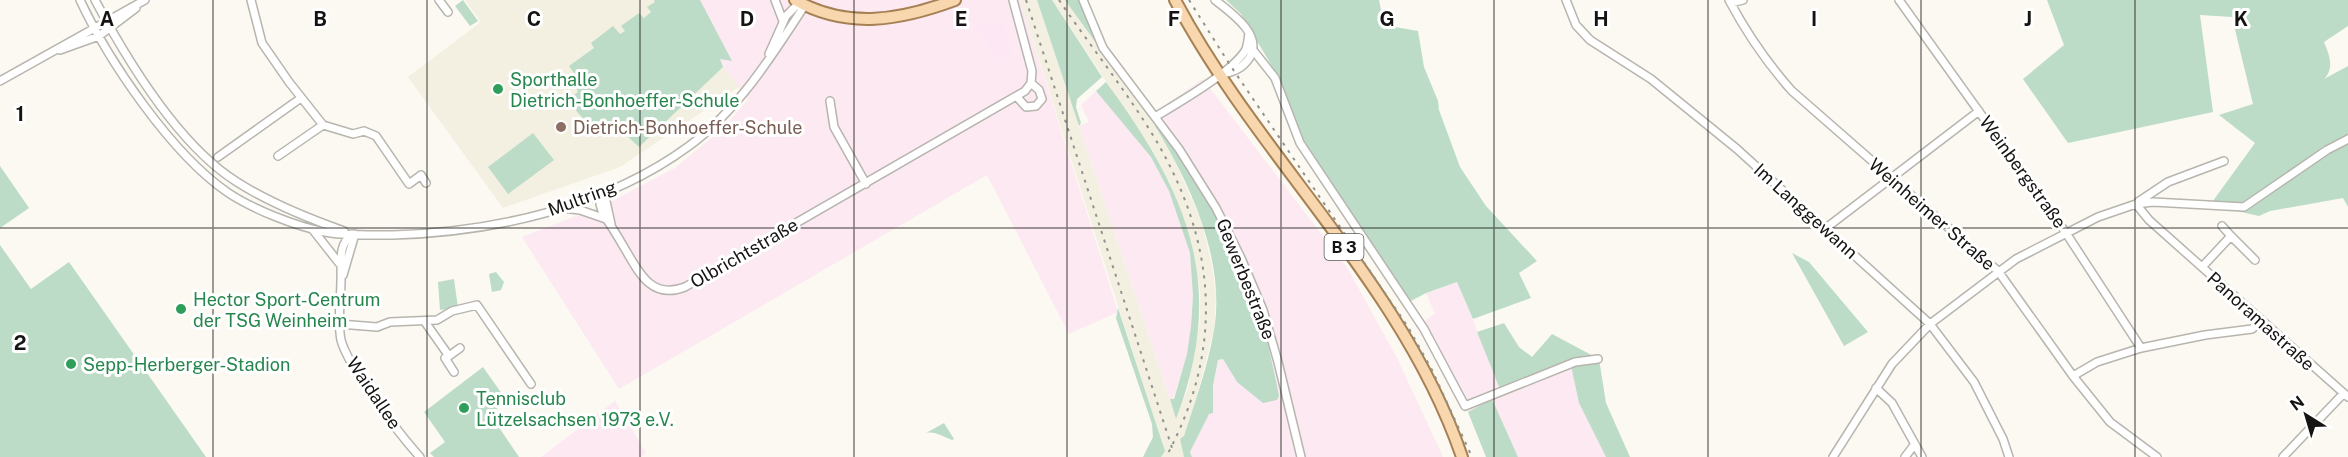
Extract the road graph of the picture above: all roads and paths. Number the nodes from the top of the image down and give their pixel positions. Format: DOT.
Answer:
graph roads {
  1 [pos="80,0"];
  2 [pos="95,0"];
  3 [pos="146,0"];
  4 [pos="251,0"];
  5 [pos="439,0"];
  6 [pos="775,0"];
  7 [pos="955,0"];
  8 [pos="1013,0"];
  9 [pos="1083,0"];
  10 [pos="1175,0"];
  11 [pos="1215,0"];
  12 [pos="1566,0"];
  13 [pos="1743,0"];
  14 [pos="1899,0"];
  15 [pos="1730,2"];
  16 [pos="800,3"];
  17 [pos="448,12"];
  18 [pos="106,21"];
  19 [pos="783,21"];
  20 [pos="94,28"];
  21 [pos="110,29"];
  22 [pos="99,36"];
  23 [pos="1250,49"];
  24 [pos="52,52"];
  25 [pos="765,62"];
  26 [pos="1219,75"];
  27 [pos="0,81"];
  28 [pos="1031,83"];
  29 [pos="1017,97"];
  30 [pos="301,98"];
  31 [pos="830,101"];
  32 [pos="1979,111"];
  33 [pos="1155,117"];
  34 [pos="323,125"];
  35 [pos="2348,139"];
  36 [pos="278,156"];
  37 [pos="218,157"];
  38 [pos="2224,161"];
  39 [pos="1890,178"];
  40 [pos="426,183"];
  41 [pos="866,184"];
  42 [pos="603,193"];
  43 [pos="2136,204"];
  44 [pos="559,208"];
  45 [pos="609,222"];
  46 [pos="2222,226"];
  47 [pos="1826,228"];
  48 [pos="313,230"];
  49 [pos="2066,233"];
  50 [pos="354,234"];
  51 [pos="2232,236"];
  52 [pos="2255,260"];
  53 [pos="340,264"];
  54 [pos="2202,267"];
  55 [pos="1998,271"];
  56 [pos="341,279"];
  57 [pos="2260,321"];
  58 [pos="425,322"];
  59 [pos="339,324"];
  60 [pos="1930,324"];
  61 [pos="460,348"];
  62 [pos="2141,348"];
  63 [pos="449,356"];
  64 [pos="1598,359"];
  65 [pos="454,372"];
  66 [pos="2073,376"];
  67 [pos="531,384"];
  68 [pos="1876,388"];
  69 [pos="2346,396"];
  70 [pos="1915,444"];
  71 [pos="420,457"];
  72 [pos="1301,457"];
  73 [pos="1462,457"];
  74 [pos="1833,457"];
  75 [pos="1905,457"];
  76 [pos="1922,457"];
  77 [pos="2009,457"];
  78 [pos="2157,457"];
  79 [pos="2283,457"];
  1 -- 20 [label="street, Multring"];
  2 -- 18 [label="street, Multring"];
  3 -- 18 [label="street"];
  3 -- 21 [label="street"];
  4 -- 30 [label="street"];
  5 -- 17 [label="street"];
  6 -- 19 [label="street"];
  7 -- 16 [label="main road"];
  8 -- 28 [label="street"];
  9 -- 33 [label="street, Gewerbestraße"];
  10 -- 26 [label="main road, B 3"];
  11 -- 23 [label="street"];
  12 -- 47 [label="street, Im Langgewann"];
  13 -- 15 [label="street"];
  14 -- 32 [label="street, Weinbergstraße"];
  15 -- 39 [label="street, Weinheimer Straße"];
  16 -- 19 [label="street, Multring"];
  16 -- 25 [label="street, Multring"];
  18 -- 20 [label="street"];
  18 -- 21 [label="street, Multring"];
  19 -- 25 [label="street, Multring"];
  20 -- 22 [label="street, Multring"];
  20 -- 24 [label="street"];
  21 -- 22 [label="street"];
  21 -- 50 [label="street, Multring"];
  22 -- 24 [label="street"];
  22 -- 48 [label="street, Multring"];
  23 -- 26 [label="street"];
  23 -- 64 [label="street"];
  24 -- 27 [label="street"];
  25 -- 42 [label="street, Multring"];
  26 -- 33 [label="street"];
  26 -- 73 [label="main road, B 3"];
  28 -- 29 [label="street, Olbrichtstraße"];
  28 -- 29 [label="street"];
  29 -- 41 [label="street, Olbrichtstraße"];
  30 -- 34 [label="street"];
  30 -- 37 [label="street"];
  31 -- 41 [label="street"];
  32 -- 39 [label="street"];
  32 -- 49 [label="street, Weinbergstraße"];
  33 -- 72 [label="street, Gewerbestraße"];
  34 -- 36 [label="street"];
  34 -- 40 [label="street"];
  35 -- 43 [label="street"];
  38 -- 43 [label="street"];
  39 -- 47 [label="street"];
  39 -- 55 [label="street, Weinheimer Straße"];
  41 -- 45 [label="street, Olbrichtstraße"];
  42 -- 44 [label="street, Multring"];
  42 -- 45 [label="street, Olbrichtstraße"];
  43 -- 49 [label="street"];
  43 -- 54 [label="street, Panoramastraße"];
  44 -- 45 [label="street"];
  44 -- 50 [label="street, Multring"];
  46 -- 51 [label="street"];
  47 -- 60 [label="street, Im Langgewann"];
  48 -- 50 [label="street, Multring"];
  48 -- 53 [label="street"];
  49 -- 55 [label="street"];
  49 -- 62 [label="street, Weinbergstraße"];
  50 -- 53 [label="street, Waidallee"];
  50 -- 56 [label="street, Waidallee"];
  51 -- 52 [label="street"];
  51 -- 54 [label="street, Panoramastraße"];
  53 -- 56 [label="street, Waidallee"];
  54 -- 57 [label="street, Panoramastraße"];
  55 -- 60 [label="street"];
  55 -- 66 [label="street, Weinheimer Straße"];
  56 -- 59 [label="street, Waidallee"];
  57 -- 62 [label="street"];
  57 -- 69 [label="street, Panoramastraße"];
  58 -- 59 [label="street"];
  58 -- 63 [label="street"];
  58 -- 67 [label="street"];
  59 -- 71 [label="street, Waidallee"];
  60 -- 68 [label="street"];
  60 -- 77 [label="street, Im Langgewann"];
  61 -- 63 [label="street"];
  62 -- 66 [label="street"];
  63 -- 65 [label="street"];
  66 -- 78 [label="street, Weinheimer Straße"];
  68 -- 70 [label="street"];
  68 -- 74 [label="street"];
  69 -- 79 [label="street"];
  70 -- 75 [label="street"];
  70 -- 76 [label="street"];
}
